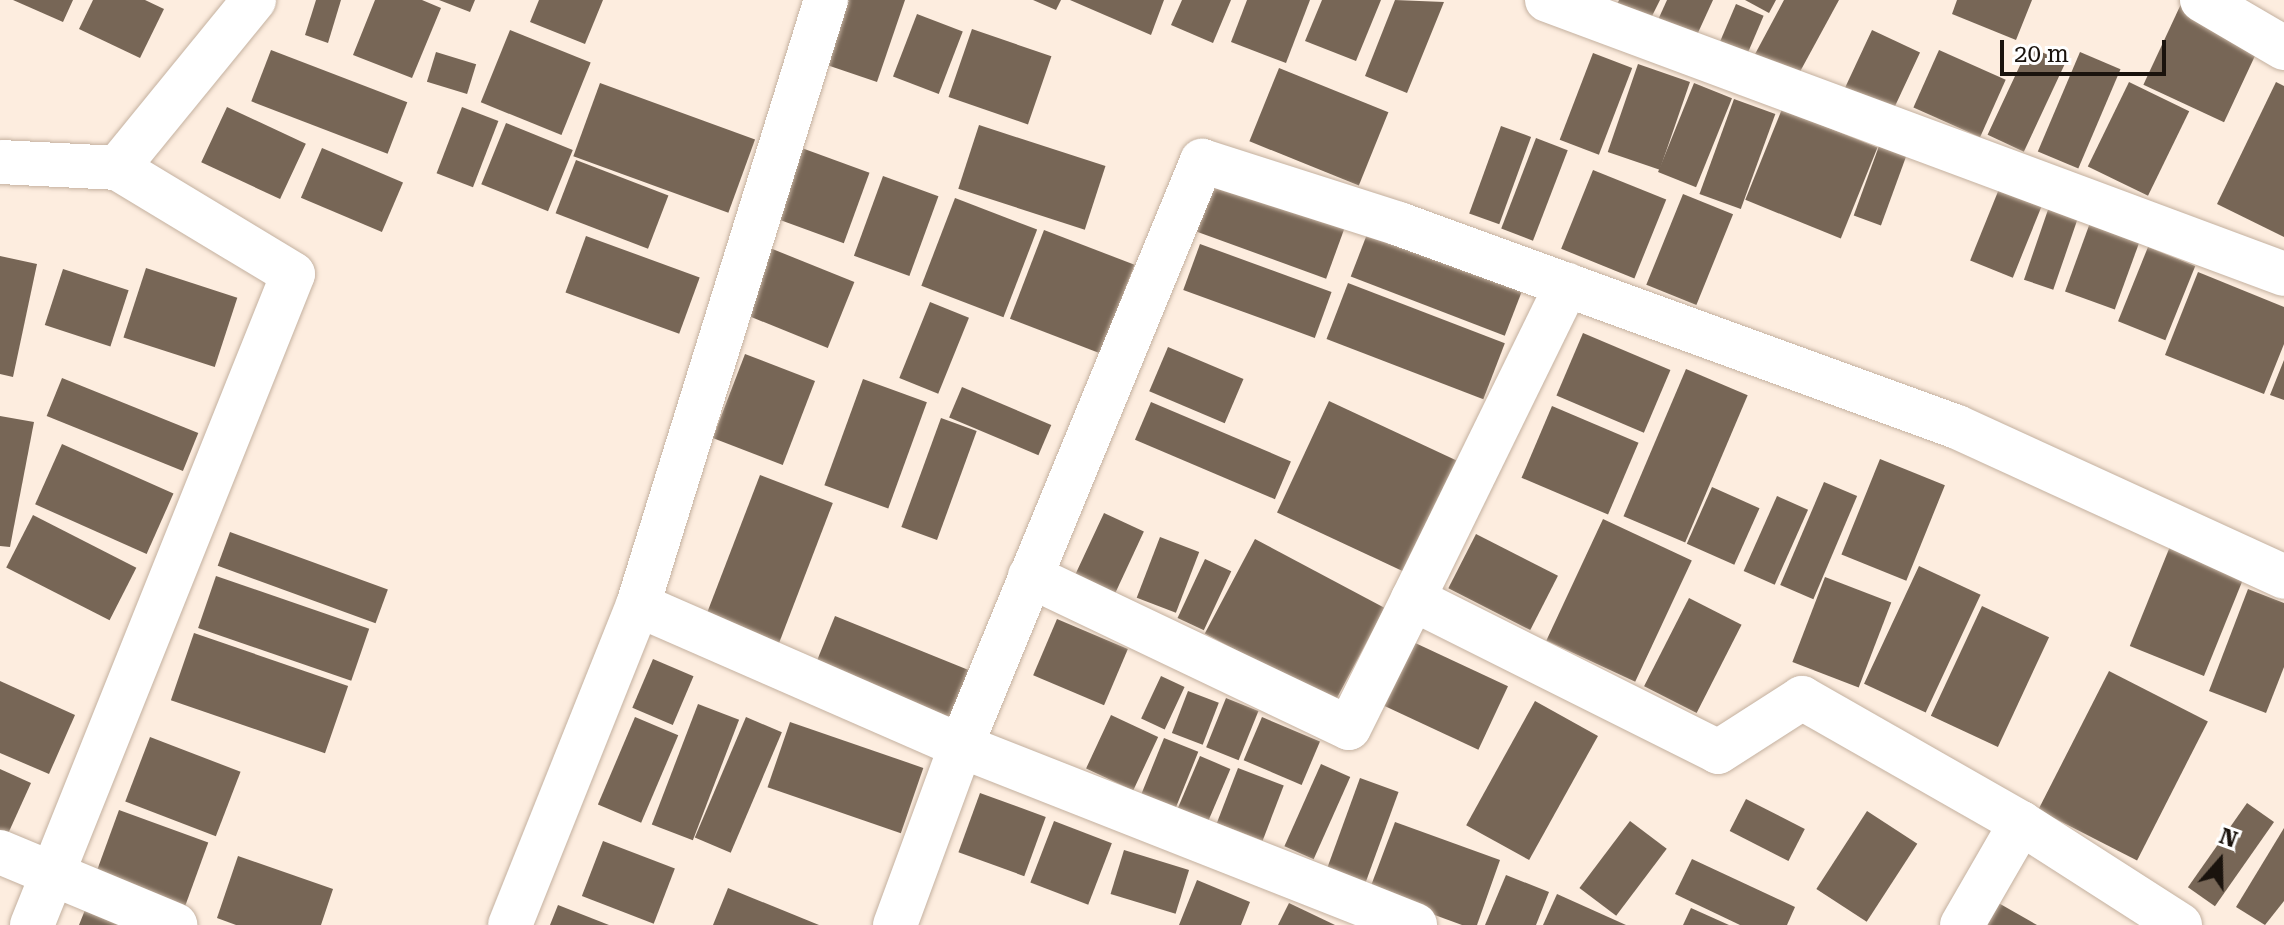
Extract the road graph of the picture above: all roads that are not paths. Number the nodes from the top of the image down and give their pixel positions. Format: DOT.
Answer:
graph roads {
  1 [pos="254,0"];
  2 [pos="826,0"];
  3 [pos="1547,0"];
  4 [pos="2202,0"];
  5 [pos="2284,48"];
  6 [pos="0,162"];
  7 [pos="117,168"];
  8 [pos="2284,274"];
  9 [pos="1567,285"];
  10 [pos="1030,576"];
  11 [pos="2284,577"];
  12 [pos="1413,599"];
  13 [pos="638,605"];
  14 [pos="961,746"];
  15 [pos="2021,823"];
  16 [pos="0,852"];
  17 [pos="52,874"];
  18 [pos="32,925"];
  19 [pos="175,925"];
  20 [pos="510,925"];
  21 [pos="895,925"];
  22 [pos="1415,925"];
  23 [pos="1962,925"];
  24 [pos="2180,925"];
  1 -- 7 [label="street"];
  2 -- 13 [label="street"];
  3 -- 8 [label="street"];
  4 -- 5 [label="street"];
  6 -- 7 [label="street"];
  7 -- 17 [label="street"];
  9 -- 10 [label="street"];
  9 -- 11 [label="street"];
  9 -- 12 [label="street"];
  10 -- 12 [label="street"];
  10 -- 14 [label="street"];
  12 -- 15 [label="street"];
  13 -- 14 [label="street"];
  13 -- 20 [label="street"];
  14 -- 21 [label="street"];
  14 -- 22 [label="street"];
  15 -- 23 [label="street"];
  15 -- 24 [label="street"];
  16 -- 17 [label="street"];
  17 -- 18 [label="street"];
  17 -- 19 [label="street"];
}
